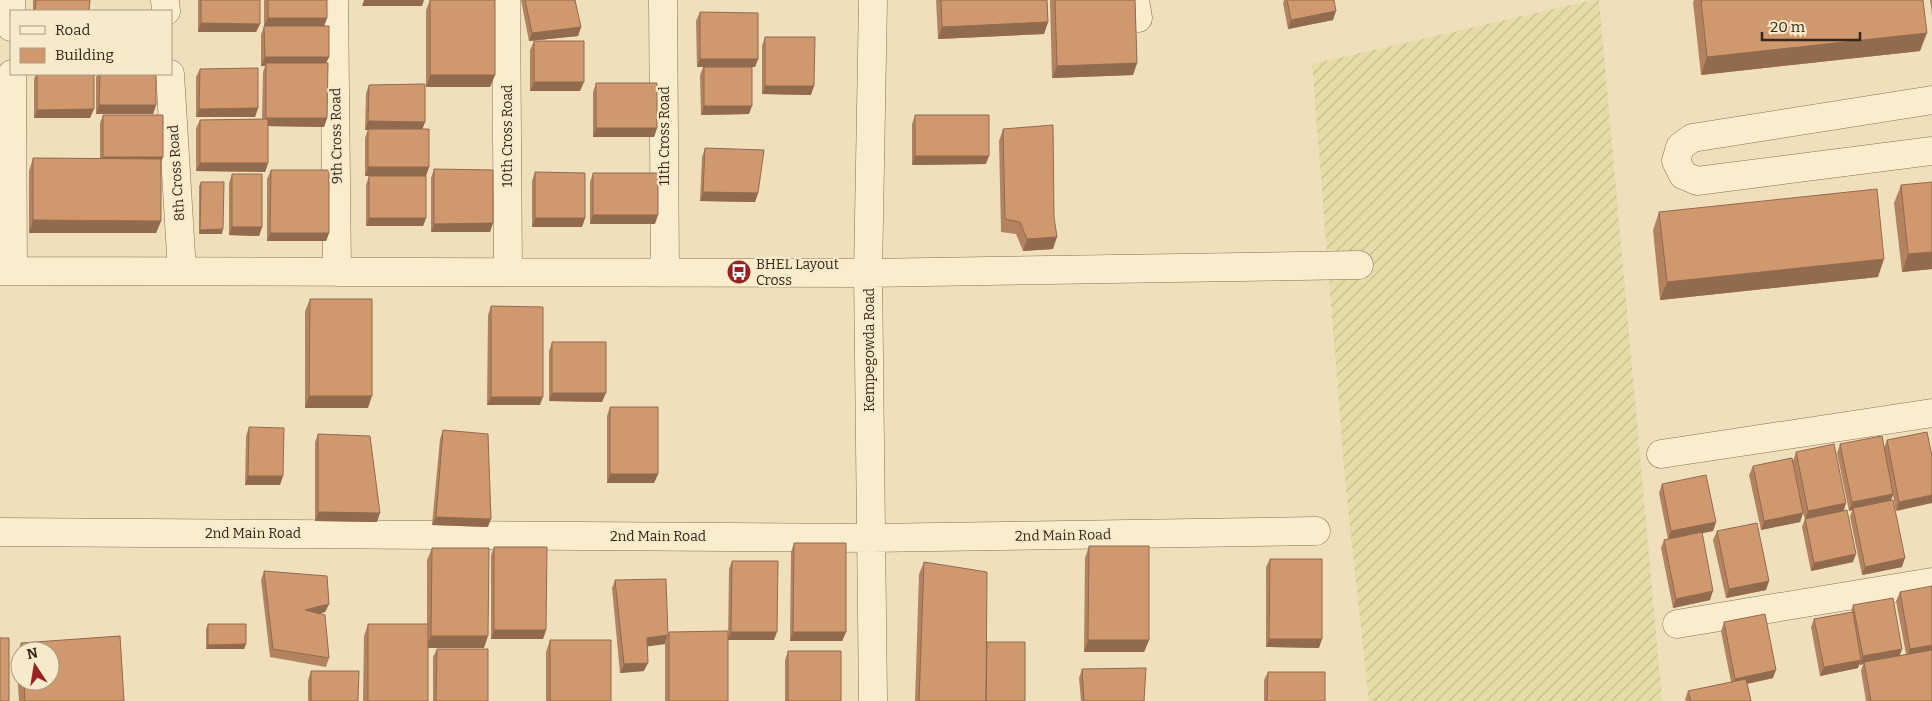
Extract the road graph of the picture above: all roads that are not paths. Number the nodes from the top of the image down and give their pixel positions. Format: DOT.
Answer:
graph roads {
  1 [pos="334,0"];
  2 [pos="506,0"];
  3 [pos="663,0"];
  4 [pos="873,0"];
  5 [pos="12,75"];
  6 [pos="170,75"];
  7 [pos="1932,100"];
  8 [pos="1932,152"];
  9 [pos="1359,265"];
  10 [pos="6,272"];
  11 [pos="182,272"];
  12 [pos="337,272"];
  13 [pos="508,272"];
  14 [pos="665,272"];
  15 [pos="868,272"];
  16 [pos="1932,413"];
  17 [pos="1661,454"];
  18 [pos="1316,531"];
  19 [pos="0,532"];
  20 [pos="870,538"];
  21 [pos="1932,582"];
  22 [pos="1677,624"];
  23 [pos="873,701"];
  1 -- 12 [label="street, 9th Cross Road"];
  2 -- 13 [label="street, 10th Cross Road"];
  3 -- 14 [label="street, 11th Cross Road"];
  4 -- 15 [label="street, Kempegowda Road"];
  5 -- 10 [label="street"];
  6 -- 11 [label="street, 8th Cross Road"];
  7 -- 8 [label="street"];
  9 -- 15 [label="street"];
  10 -- 11 [label="street"];
  11 -- 12 [label="street"];
  12 -- 13 [label="street"];
  13 -- 14 [label="street"];
  14 -- 15 [label="street"];
  15 -- 20 [label="street, Kempegowda Road"];
  16 -- 17 [label="street"];
  18 -- 20 [label="street, 2nd Main Road"];
  19 -- 20 [label="street, 2nd Main Road"];
  20 -- 23 [label="street, Kempegowda Road"];
  21 -- 22 [label="street"];
}
